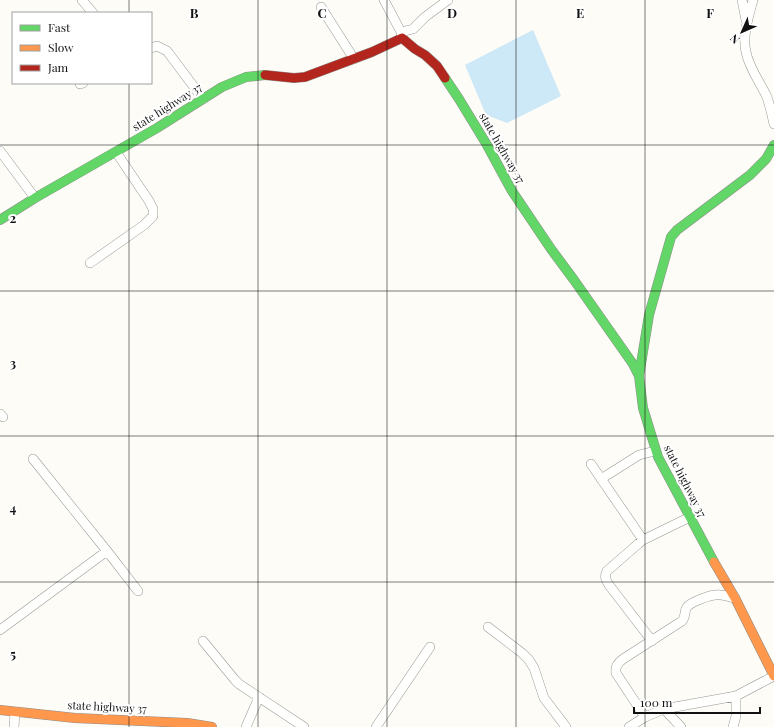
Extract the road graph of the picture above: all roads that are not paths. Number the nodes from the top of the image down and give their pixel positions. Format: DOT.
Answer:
graph roads {
  1 [pos="82,0"];
  2 [pos="384,0"];
  3 [pos="448,0"];
  4 [pos="742,0"];
  5 [pos="753,0"];
  6 [pos="321,8"];
  7 [pos="92,12"];
  8 [pos="747,23"];
  9 [pos="402,35"];
  10 [pos="152,48"];
  11 [pos="354,59"];
  12 [pos="203,99"];
  13 [pos="774,124"];
  14 [pos="774,145"];
  15 [pos="0,151"];
  16 [pos="116,152"];
  17 [pos="35,198"];
  18 [pos="0,220"];
  19 [pos="90,262"];
  20 [pos="639,376"];
  21 [pos="656,451"];
  22 [pos="33,459"];
  23 [pos="591,464"];
  24 [pos="601,479"];
  25 [pos="690,517"];
  26 [pos="643,540"];
  27 [pos="107,551"];
  28 [pos="138,591"];
  29 [pos="735,598"];
  30 [pos="488,627"];
  31 [pos="0,630"];
  32 [pos="203,641"];
  33 [pos="652,641"];
  34 [pos="430,647"];
  35 [pos="774,676"];
  36 [pos="736,696"];
  37 [pos="259,697"];
  38 [pos="664,709"];
  39 [pos="0,710"];
  40 [pos="15,713"];
  41 [pos="644,717"];
  42 [pos="14,727"];
  43 [pos="212,727"];
  44 [pos="246,727"];
  45 [pos="304,727"];
  46 [pos="376,727"];
  47 [pos="566,727"];
  48 [pos="629,727"];
  49 [pos="681,727"];
  50 [pos="733,727"];
  1 -- 7 [label="street"];
  2 -- 9 [label="street"];
  3 -- 9 [label="street"];
  4 -- 8 [label="street"];
  5 -- 8 [label="street"];
  6 -- 11 [label="street"];
  8 -- 13 [label="street"];
  9 -- 11 [label="street, state highway 37"];
  9 -- 20 [label="street, state highway 37"];
  10 -- 12 [label="street"];
  11 -- 12 [label="street, state highway 37"];
  12 -- 16 [label="street, state highway 37"];
  14 -- 20 [label="street"];
  15 -- 17 [label="street"];
  16 -- 17 [label="street, state highway 37"];
  16 -- 19 [label="street"];
  17 -- 18 [label="street, state highway 37"];
  20 -- 21 [label="street, state highway 37"];
  21 -- 24 [label="street"];
  21 -- 25 [label="street, state highway 37"];
  22 -- 27 [label="street"];
  23 -- 24 [label="street"];
  24 -- 26 [label="street"];
  25 -- 26 [label="street"];
  25 -- 29 [label="street, state highway 37"];
  26 -- 33 [label="street"];
  27 -- 28 [label="street"];
  27 -- 31 [label="street"];
  29 -- 33 [label="street"];
  29 -- 35 [label="street, state highway 37"];
  30 -- 47 [label="street"];
  32 -- 37 [label="street"];
  33 -- 41 [label="street"];
  34 -- 46 [label="street"];
  35 -- 36 [label="street, state highway 37"];
  36 -- 38 [label="street, state highway 37"];
  36 -- 50 [label="street"];
  37 -- 44 [label="street"];
  37 -- 45 [label="street"];
  38 -- 41 [label="street, state highway 37"];
  38 -- 49 [label="street"];
  39 -- 40 [label="street, state highway 37"];
  40 -- 42 [label="street"];
  40 -- 43 [label="street, state highway 37"];
  41 -- 48 [label="street, state highway 37"];
}
